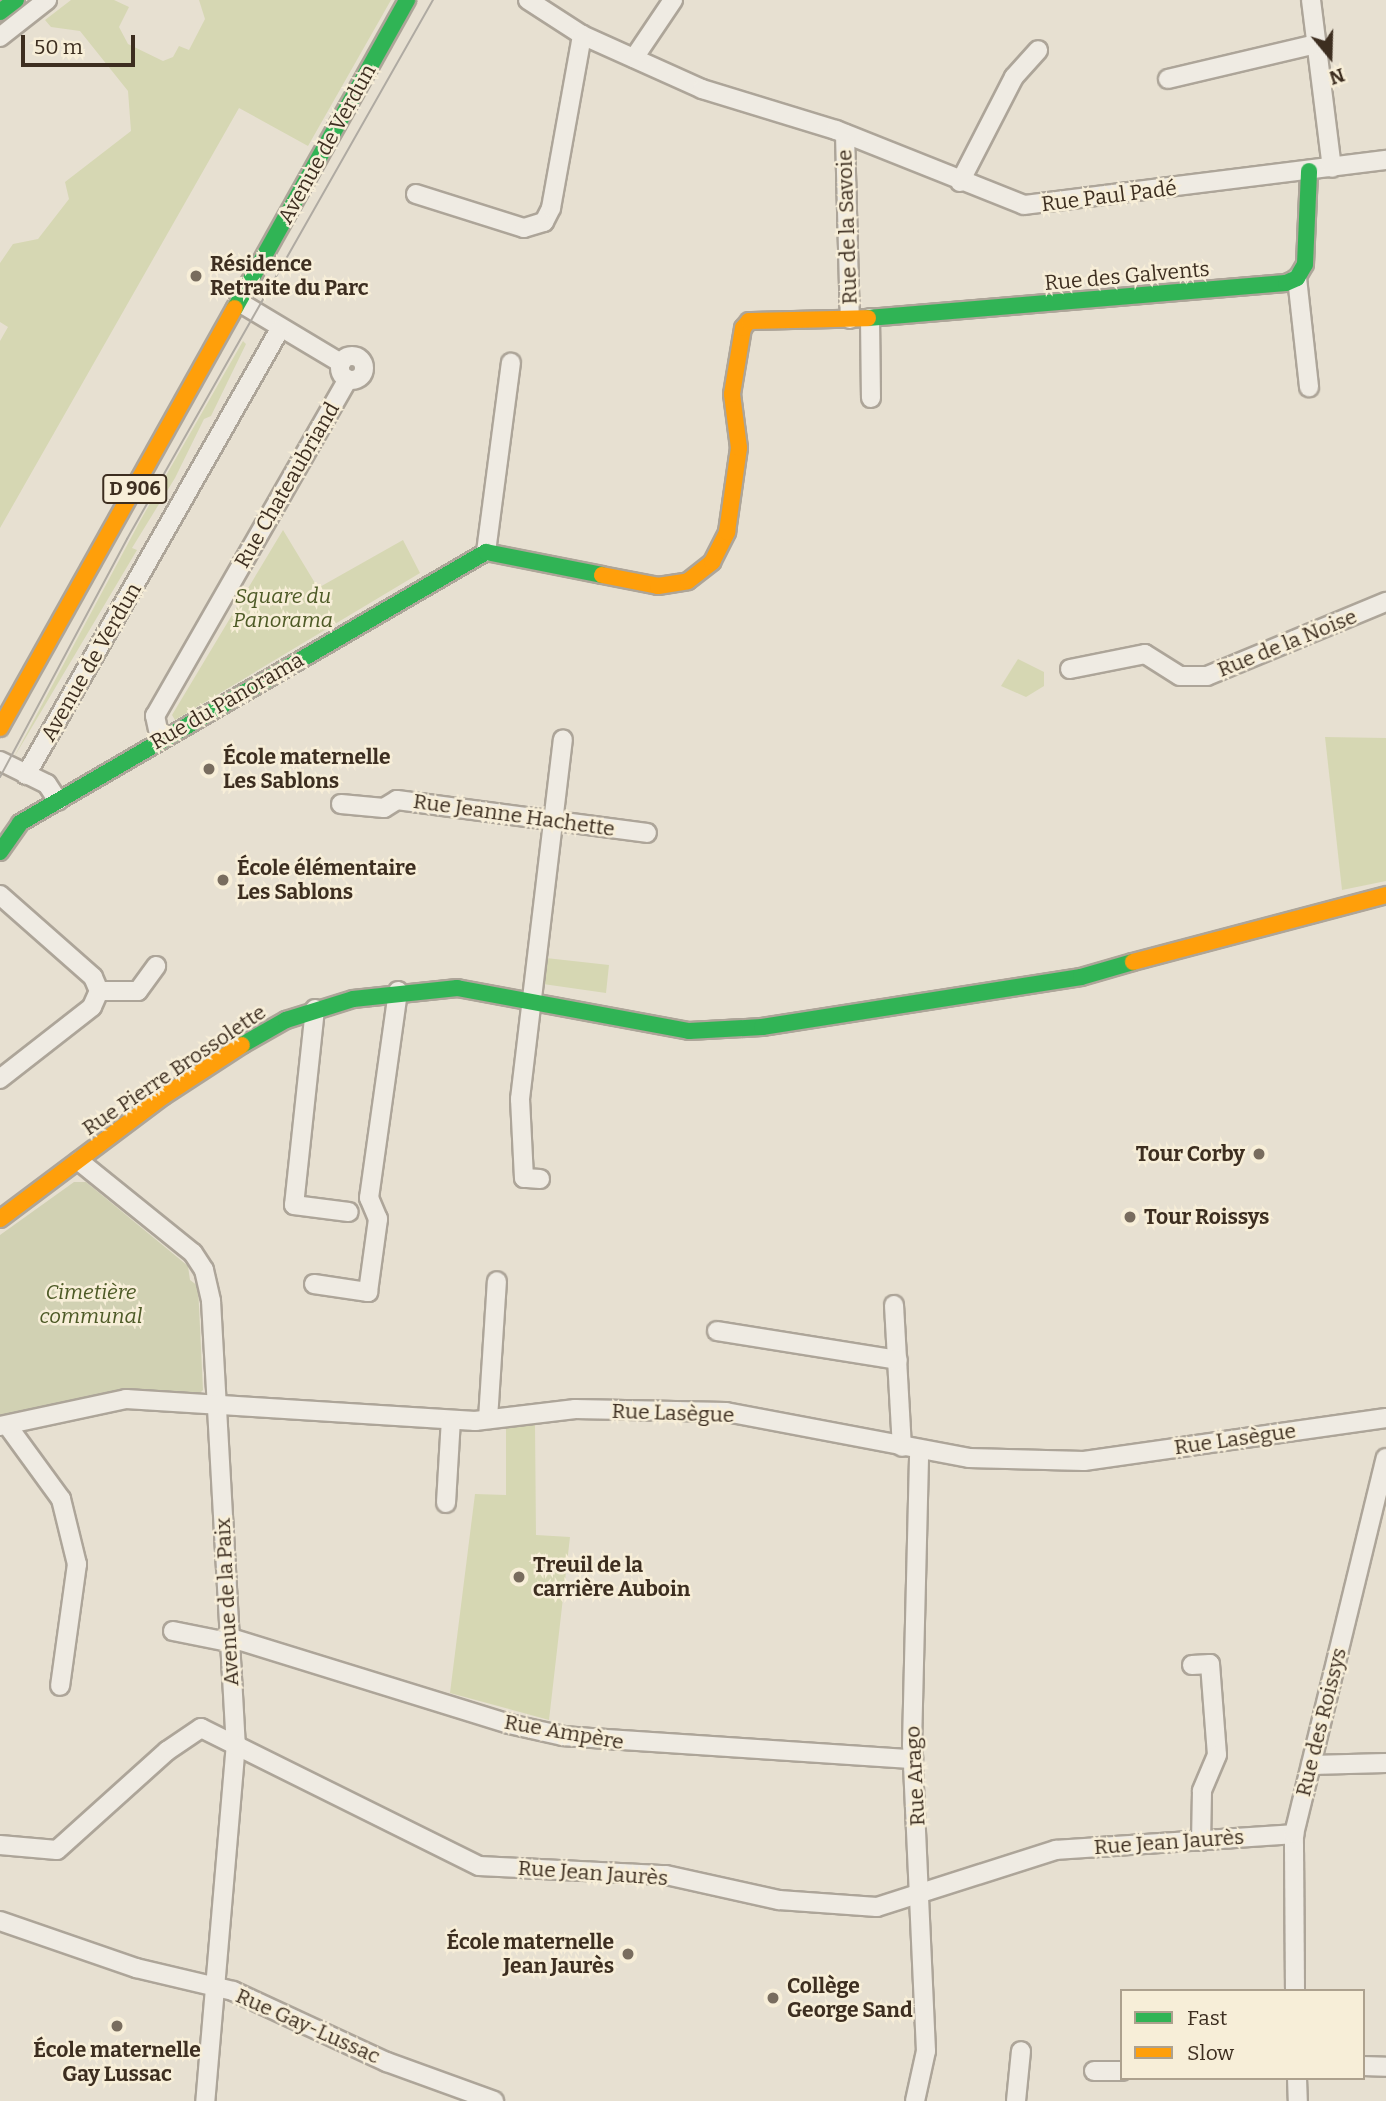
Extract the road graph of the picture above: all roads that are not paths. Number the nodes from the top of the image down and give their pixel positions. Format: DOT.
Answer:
graph roads {
  1 [pos="16,0"];
  2 [pos="47,0"];
  3 [pos="407,0"];
  4 [pos="528,0"];
  5 [pos="673,0"];
  6 [pos="1311,0"];
  7 [pos="0,12"];
  8 [pos="582,35"];
  9 [pos="0,37"];
  10 [pos="1316,44"];
  11 [pos="1038,50"];
  12 [pos="640,61"];
  13 [pos="1168,79"];
  14 [pos="845,134"];
  15 [pos="1386,160"];
  16 [pos="1332,168"];
  17 [pos="1309,171"];
  18 [pos="960,182"];
  19 [pos="416,194"];
  20 [pos="1297,278"];
  21 [pos="239,302"];
  22 [pos="870,318"];
  23 [pos="850,319"];
  24 [pos="279,329"];
  25 [pos="511,363"];
  26 [pos="1309,387"];
  27 [pos="871,398"];
  28 [pos="486,552"];
  29 [pos="1386,602"];
  30 [pos="1070,669"];
  31 [pos="0,728"];
  32 [pos="160,739"];
  33 [pos="563,740"];
  34 [pos="0,761"];
  35 [pos="26,775"];
  36 [pos="58,801"];
  37 [pos="341,804"];
  38 [pos="555,821"];
  39 [pos="647,833"];
  40 [pos="0,852"];
  41 [pos="0,895"];
  42 [pos="1386,895"];
  43 [pos="156,966"];
  44 [pos="99,991"];
  45 [pos="398,991"];
  46 [pos="533,1000"];
  47 [pos="316,1009"];
  48 [pos="0,1079"];
  49 [pos="79,1161"];
  50 [pos="540,1179"];
  51 [pos="349,1212"];
  52 [pos="0,1219"];
  53 [pos="497,1281"];
  54 [pos="314,1284"];
  55 [pos="894,1305"];
  56 [pos="717,1331"];
  57 [pos="898,1360"];
  58 [pos="217,1406"];
  59 [pos="1386,1418"];
  60 [pos="488,1419"];
  61 [pos="452,1420"];
  62 [pos="4,1425"];
  63 [pos="911,1449"];
  64 [pos="1386,1458"];
  65 [pos="446,1503"];
  66 [pos="173,1631"];
  67 [pos="228,1640"];
  68 [pos="1192,1665"];
  69 [pos="60,1686"];
  70 [pos="236,1743"];
  71 [pos="913,1759"];
  72 [pos="1386,1763"];
  73 [pos="1311,1765"];
  74 [pos="1294,1834"];
  75 [pos="1201,1841"];
  76 [pos="0,1845"];
  77 [pos="920,1892"];
  78 [pos="0,1921"];
  79 [pos="215,1987"];
  80 [pos="1295,1989"];
  81 [pos="1021,2052"];
  82 [pos="1365,2066"];
  83 [pos="1386,2067"];
  84 [pos="1094,2071"];
  85 [pos="1120,2071"];
  86 [pos="1297,2080"];
  87 [pos="205,2101"];
  88 [pos="494,2101"];
  89 [pos="915,2101"];
  90 [pos="1016,2101"];
  91 [pos="1298,2101"];
  1 -- 7 [label="main road"];
  2 -- 9 [label="street"];
  3 -- 21 [label="main road, Avenue de Verdun / D 906"];
  4 -- 8 [label="street, Rue Paul Padé"];
  5 -- 12 [label="street"];
  6 -- 10 [label="street"];
  8 -- 12 [label="street, Rue Paul Padé"];
  8 -- 19 [label="street"];
  10 -- 13 [label="street"];
  10 -- 16 [label="street"];
  11 -- 18 [label="street"];
  12 -- 14 [label="street, Rue Paul Padé"];
  14 -- 18 [label="street, Rue Paul Padé"];
  14 -- 23 [label="street, Rue de la Savoie"];
  15 -- 16 [label="street, Rue Paul Padé"];
  16 -- 17 [label="street, Rue Paul Padé"];
  17 -- 18 [label="street, Rue Paul Padé"];
  17 -- 20 [label="main road"];
  20 -- 22 [label="main road, Rue des Galvents"];
  20 -- 26 [label="street"];
  21 -- 24 [label="street, Rue Chateaubriand"];
  21 -- 31 [label="main road, Avenue de Verdun / D 906"];
  22 -- 23 [label="main road, Rue des Galvents"];
  22 -- 27 [label="street"];
  23 -- 28 [label="main road, Rue des Galvents"];
  24 -- 32 [label="street, Rue Chateaubriand"];
  24 -- 35 [label="street, Avenue de Verdun"];
  25 -- 28 [label="street"];
  28 -- 32 [label="main road, Rue du Panorama"];
  29 -- 30 [label="street, Rue de la Noise"];
  32 -- 36 [label="main road, Rue du Panorama"];
  33 -- 38 [label="street"];
  34 -- 35 [label="street"];
  35 -- 36 [label="street"];
  36 -- 40 [label="main road, Rue du Panorama"];
  37 -- 38 [label="street, Rue Jeanne Hachette"];
  38 -- 39 [label="street, Rue Jeanne Hachette"];
  38 -- 46 [label="street"];
  41 -- 44 [label="street"];
  42 -- 46 [label="main road, Rue Pierre Brossolette"];
  43 -- 44 [label="street"];
  44 -- 48 [label="street"];
  45 -- 46 [label="main road, Rue Pierre Brossolette"];
  45 -- 47 [label="main road, Rue Pierre Brossolette"];
  45 -- 54 [label="street"];
  46 -- 50 [label="street"];
  47 -- 49 [label="main road, Rue Pierre Brossolette"];
  47 -- 51 [label="street"];
  49 -- 52 [label="main road, Rue Pierre Brossolette"];
  49 -- 58 [label="street, Avenue de la Paix"];
  53 -- 60 [label="street"];
  55 -- 57 [label="street, Rue Arago"];
  56 -- 57 [label="street"];
  57 -- 63 [label="street, Rue Arago"];
  58 -- 61 [label="street, Rue Lasègue"];
  58 -- 62 [label="street, Rue Lasègue"];
  58 -- 67 [label="street, Avenue de la Paix"];
  59 -- 63 [label="street, Rue Lasègue"];
  60 -- 61 [label="street, Rue Lasègue"];
  60 -- 63 [label="street, Rue Lasègue"];
  61 -- 65 [label="street"];
  62 -- 69 [label="street"];
  63 -- 71 [label="street, Rue Arago"];
  64 -- 73 [label="street, Rue des Roissys"];
  66 -- 67 [label="street, Rue Ampère"];
  67 -- 70 [label="street, Avenue de la Paix"];
  67 -- 71 [label="street, Rue Ampère"];
  68 -- 75 [label="street"];
  70 -- 76 [label="street, Rue Jean Jaurès"];
  70 -- 77 [label="street, Rue Jean Jaurès"];
  70 -- 79 [label="street, Avenue de la Paix"];
  71 -- 77 [label="street, Rue Arago"];
  72 -- 73 [label="street"];
  73 -- 74 [label="street, Rue des Roissys"];
  74 -- 75 [label="street, Rue Jean Jaurès"];
  74 -- 80 [label="street, Rue des Roissys"];
  75 -- 77 [label="street, Rue Jean Jaurès"];
  77 -- 89 [label="street, Rue Arago"];
  78 -- 79 [label="street, Rue Gay-Lussac"];
  79 -- 87 [label="street, Avenue de la Paix"];
  79 -- 88 [label="street, Rue Gay-Lussac"];
  81 -- 90 [label="street"];
  82 -- 83 [label="street"];
  84 -- 85 [label="street"];
  86 -- 91 [label="street"];
}
